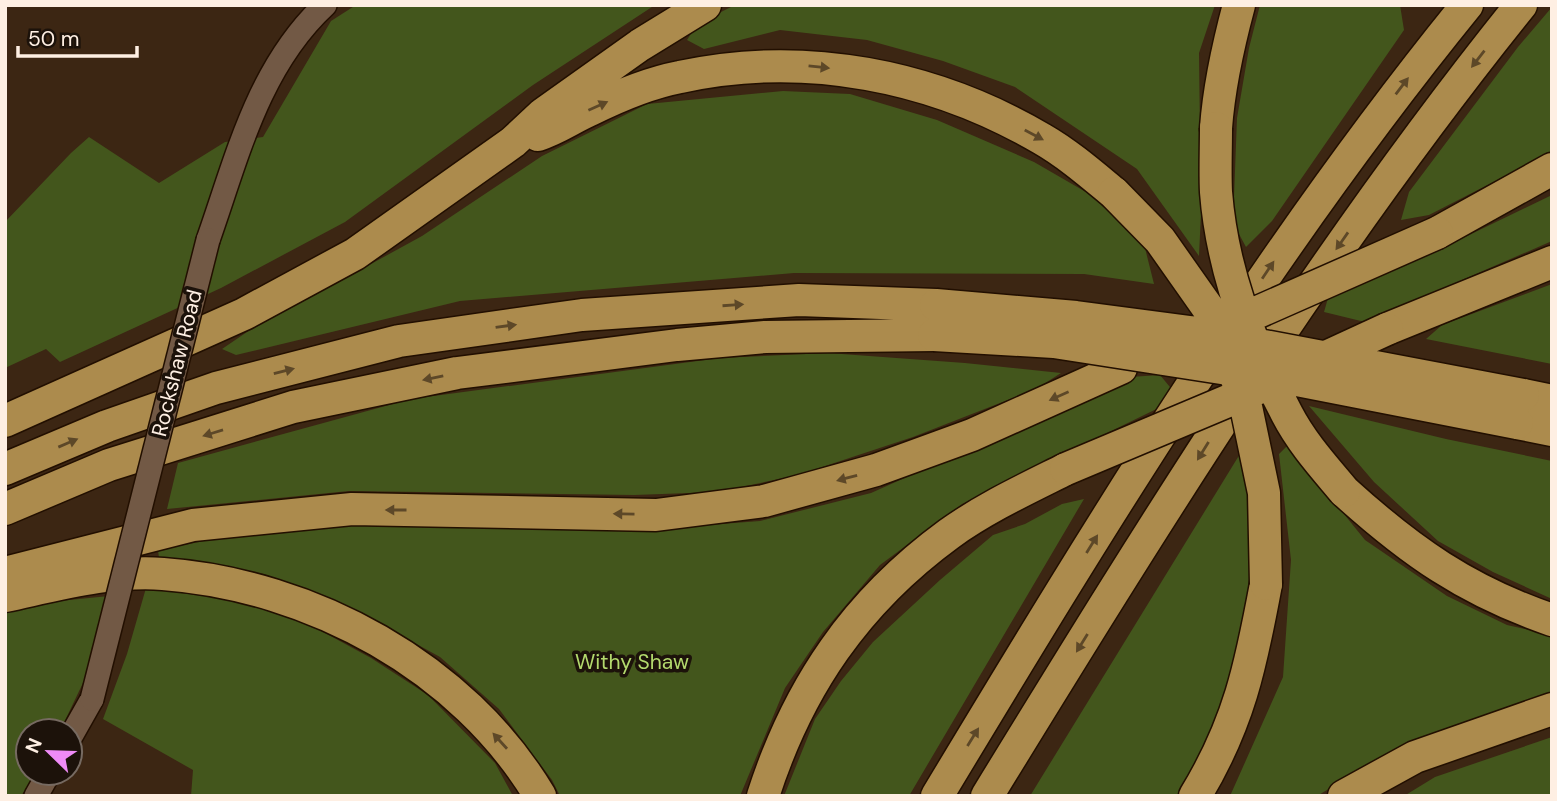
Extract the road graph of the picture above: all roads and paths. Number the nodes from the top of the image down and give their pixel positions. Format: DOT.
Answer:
graph roads {
  1 [pos="325,5"];
  2 [pos="705,5"];
  3 [pos="1239,5"];
  4 [pos="1467,5"];
  5 [pos="1521,5"];
  6 [pos="513,142"];
  7 [pos="1552,169"];
  8 [pos="1552,262"];
  9 [pos="935,320"];
  10 [pos="1530,406"];
  11 [pos="5,422"];
  12 [pos="1552,430"];
  13 [pos="5,469"];
  14 [pos="5,509"];
  15 [pos="5,573"];
  16 [pos="5,596"];
  17 [pos="1552,620"];
  18 [pos="1552,709"];
  19 [pos="82,717"];
  20 [pos="540,796"];
  21 [pos="762,796"];
  22 [pos="937,796"];
  23 [pos="987,796"];
  24 [pos="1195,796"];
  25 [pos="1344,796"];
  1 -- 19 [label="street, Rockshaw Road, bridge"];
  2 -- 6 [label="highway"];
  3 -- 17 [label="highway, bridge"];
  22 -- 4 [label="highway, one-way"];
  5 -- 23 [label="highway, one-way"];
  6 -- 11 [label="highway"];
  6 -- 24 [label="highway, one-way, bridge"];
  7 -- 15 [label="highway, one-way, bridge"];
  8 -- 21 [label="highway, bridge"];
  9 -- 10 [label="highway, bridge"];
  13 -- 9 [label="highway, one-way"];
  9 -- 14 [label="highway, one-way"];
  10 -- 12 [label="highway"];
  20 -- 16 [label="highway, one-way"];
  18 -- 25 [label="highway"];
}
